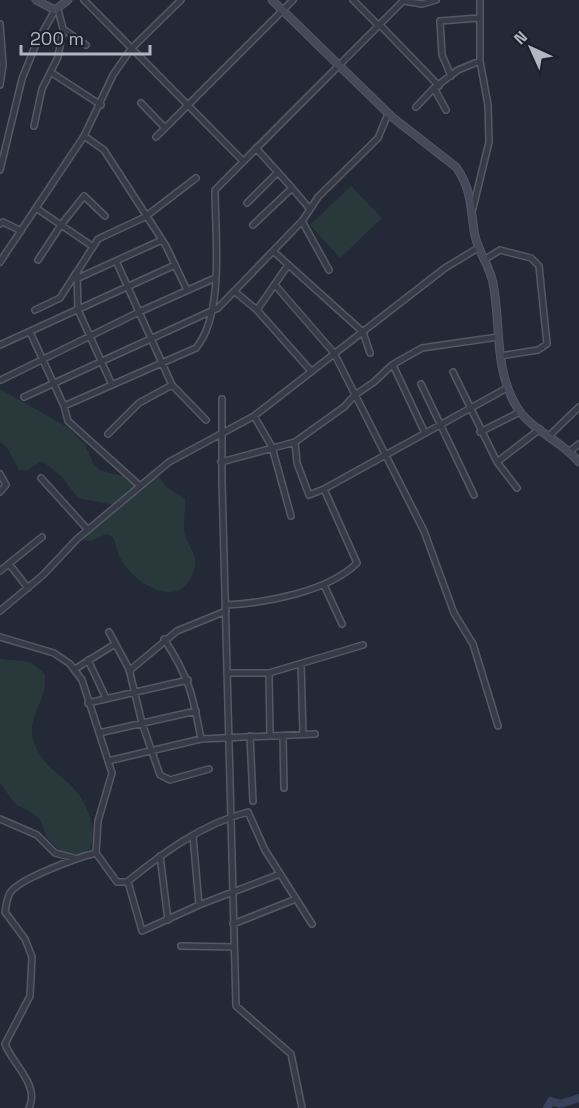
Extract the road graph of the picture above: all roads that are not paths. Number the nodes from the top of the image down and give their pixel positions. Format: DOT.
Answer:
graph roads {
  1 [pos="36,0"];
  2 [pos="68,0"];
  3 [pos="84,0"];
  4 [pos="181,0"];
  5 [pos="272,0"];
  6 [pos="293,0"];
  7 [pos="353,0"];
  8 [pos="404,0"];
  9 [pos="436,0"];
  10 [pos="480,0"];
  11 [pos="56,10"];
  12 [pos="282,10"];
  13 [pos="479,18"];
  14 [pos="0,24"];
  15 [pos="379,26"];
  16 [pos="63,29"];
  17 [pos="86,45"];
  18 [pos="131,49"];
  19 [pos="1,55"];
  20 [pos="480,61"];
  21 [pos="338,67"];
  22 [pos="52,73"];
  23 [pos="451,76"];
  24 [pos="0,85"];
  25 [pos="436,87"];
  26 [pos="141,103"];
  27 [pos="101,105"];
  28 [pos="187,106"];
  29 [pos="416,107"];
  30 [pos="446,110"];
  31 [pos="388,114"];
  32 [pos="34,126"];
  33 [pos="165,128"];
  34 [pos="84,136"];
  35 [pos="156,137"];
  36 [pos="256,148"];
  37 [pos="243,161"];
  38 [pos="0,170"];
  39 [pos="278,172"];
  40 [pos="196,178"];
  41 [pos="292,188"];
  42 [pos="247,203"];
  43 [pos="36,208"];
  44 [pos="309,208"];
  45 [pos="473,208"];
  46 [pos="105,216"];
  47 [pos="145,217"];
  48 [pos="302,221"];
  49 [pos="0,224"];
  50 [pos="61,225"];
  51 [pos="253,225"];
  52 [pos="21,231"];
  53 [pos="162,240"];
  54 [pos="92,246"];
  55 [pos="478,248"];
  56 [pos="273,251"];
  57 [pos="38,260"];
  58 [pos="484,260"];
  59 [pos="116,261"];
  60 [pos="0,262"];
  61 [pos="175,265"];
  62 [pos="288,265"];
  63 [pos="329,270"];
  64 [pos="77,272"];
  65 [pos="215,278"];
  66 [pos="76,279"];
  67 [pos="275,285"];
  68 [pos="128,287"];
  69 [pos="187,290"];
  70 [pos="234,291"];
  71 [pos="35,310"];
  72 [pos="78,310"];
  73 [pos="257,310"];
  74 [pos="211,311"];
  75 [pos="139,312"];
  76 [pos="30,332"];
  77 [pos="363,332"];
  78 [pos="89,336"];
  79 [pos="498,337"];
  80 [pos="150,338"];
  81 [pos="0,345"];
  82 [pos="334,353"];
  83 [pos="370,354"];
  84 [pos="500,356"];
  85 [pos="41,358"];
  86 [pos="101,362"];
  87 [pos="162,363"];
  88 [pos="393,364"];
  89 [pos="311,371"];
  90 [pos="453,372"];
  91 [pos="1,380"];
  92 [pos="54,384"];
  93 [pos="422,384"];
  94 [pos="172,385"];
  95 [pos="112,386"];
  96 [pos="507,388"];
  97 [pos="355,395"];
  98 [pos="24,397"];
  99 [pos="222,399"];
  100 [pos="64,406"];
  101 [pos="468,407"];
  102 [pos="579,407"];
  103 [pos="520,412"];
  104 [pos="254,416"];
  105 [pos="206,420"];
  106 [pos="439,423"];
  107 [pos="540,429"];
  108 [pos="424,432"];
  109 [pos="480,432"];
  110 [pos="108,434"];
  111 [pos="223,434"];
  112 [pos="550,435"];
  113 [pos="295,442"];
  114 [pos="579,444"];
  115 [pos="272,447"];
  116 [pos="570,451"];
  117 [pos="385,454"];
  118 [pos="221,462"];
  119 [pos="497,462"];
  120 [pos="579,462"];
  121 [pos="0,474"];
  122 [pos="41,478"];
  123 [pos="140,486"];
  124 [pos="517,488"];
  125 [pos="324,489"];
  126 [pos="0,492"];
  127 [pos="474,495"];
  128 [pos="291,516"];
  129 [pos="88,530"];
  130 [pos="42,537"];
  131 [pos="9,564"];
  132 [pos="0,571"];
  133 [pos="324,585"];
  134 [pos="28,588"];
  135 [pos="226,608"];
  136 [pos="0,611"];
  137 [pos="342,624"];
  138 [pos="109,632"];
  139 [pos="0,637"];
  140 [pos="164,639"];
  141 [pos="115,644"];
  142 [pos="363,645"];
  143 [pos="88,660"];
  144 [pos="301,664"];
  145 [pos="75,669"];
  146 [pos="129,671"];
  147 [pos="228,673"];
  148 [pos="269,673"];
  149 [pos="188,680"];
  150 [pos="134,692"];
  151 [pos="106,698"];
  152 [pos="88,703"];
  153 [pos="196,711"];
  154 [pos="142,723"];
  155 [pos="498,726"];
  156 [pos="99,733"];
  157 [pos="303,734"];
  158 [pos="315,734"];
  159 [pos="250,736"];
  160 [pos="270,736"];
  161 [pos="283,736"];
  162 [pos="230,737"];
  163 [pos="201,739"];
  164 [pos="150,750"];
  165 [pos="108,761"];
  166 [pos="209,769"];
  167 [pos="284,788"];
  168 [pos="253,801"];
  169 [pos="232,816"];
  170 [pos="0,819"];
  171 [pos="193,836"];
  172 [pos="96,853"];
  173 [pos="160,856"];
  174 [pos="76,858"];
  175 [pos="280,874"];
  176 [pos="128,882"];
  177 [pos="233,894"];
  178 [pos="296,898"];
  179 [pos="199,905"];
  180 [pos="168,920"];
  181 [pos="233,924"];
  182 [pos="312,924"];
  183 [pos="181,946"];
  184 [pos="233,947"];
  185 [pos="29,1108"];
  186 [pos="302,1108"];
  1 -- 11 [label="street"];
  2 -- 11 [label="street"];
  3 -- 18 [label="street"];
  4 -- 18 [label="street"];
  5 -- 12 [label="street"];
  6 -- 12 [label="street"];
  7 -- 15 [label="street"];
  8 -- 9 [label="street"];
  8 -- 15 [label="street"];
  10 -- 13 [label="street"];
  11 -- 16 [label="street"];
  11 -- 38 [label="street"];
  12 -- 21 [label="street"];
  12 -- 28 [label="street"];
  13 -- 20 [label="street"];
  13 -- 23 [label="street"];
  14 -- 19 [label="street"];
  15 -- 21 [label="street"];
  15 -- 25 [label="street"];
  16 -- 17 [label="street"];
  16 -- 22 [label="street"];
  18 -- 27 [label="street"];
  18 -- 28 [label="street"];
  19 -- 24 [label="street"];
  20 -- 23 [label="street"];
  20 -- 45 [label="street"];
  21 -- 31 [label="street"];
  21 -- 36 [label="street"];
  22 -- 27 [label="street"];
  22 -- 32 [label="street"];
  23 -- 25 [label="street"];
  25 -- 29 [label="street"];
  25 -- 30 [label="street"];
  26 -- 33 [label="street"];
  27 -- 34 [label="street"];
  28 -- 33 [label="street"];
  28 -- 37 [label="street"];
  31 -- 44 [label="street"];
  31 -- 45 [label="street"];
  33 -- 35 [label="street"];
  34 -- 43 [label="street"];
  34 -- 47 [label="street"];
  36 -- 37 [label="street"];
  36 -- 39 [label="street"];
  37 -- 65 [label="street"];
  39 -- 41 [label="street"];
  39 -- 42 [label="street"];
  40 -- 47 [label="street"];
  41 -- 44 [label="street"];
  41 -- 51 [label="street"];
  43 -- 50 [label="street"];
  43 -- 52 [label="street"];
  44 -- 48 [label="street"];
  45 -- 55 [label="street"];
  46 -- 50 [label="street"];
  47 -- 53 [label="street"];
  47 -- 54 [label="street"];
  48 -- 56 [label="street"];
  48 -- 63 [label="street"];
  49 -- 52 [label="street"];
  50 -- 54 [label="street"];
  50 -- 57 [label="street"];
  52 -- 60 [label="street"];
  53 -- 59 [label="street"];
  53 -- 61 [label="street"];
  54 -- 64 [label="street"];
  55 -- 58 [label="street"];
  55 -- 77 [label="street"];
  56 -- 62 [label="street"];
  56 -- 70 [label="street"];
  58 -- 79 [label="street"];
  58 -- 84 [label="street"];
  59 -- 66 [label="street"];
  59 -- 68 [label="street"];
  61 -- 68 [label="street"];
  61 -- 69 [label="street"];
  62 -- 67 [label="street"];
  62 -- 77 [label="street"];
  64 -- 66 [label="street"];
  64 -- 71 [label="street"];
  65 -- 69 [label="street"];
  65 -- 74 [label="street"];
  66 -- 72 [label="street"];
  67 -- 73 [label="street"];
  67 -- 82 [label="street"];
  68 -- 72 [label="street"];
  68 -- 75 [label="street"];
  69 -- 75 [label="street"];
  70 -- 73 [label="street"];
  70 -- 74 [label="street"];
  72 -- 76 [label="street"];
  72 -- 78 [label="street"];
  73 -- 89 [label="street"];
  74 -- 80 [label="street"];
  74 -- 87 [label="street"];
  75 -- 78 [label="street"];
  75 -- 80 [label="street"];
  76 -- 81 [label="street"];
  76 -- 85 [label="street"];
  77 -- 82 [label="street"];
  77 -- 83 [label="street"];
  78 -- 85 [label="street"];
  78 -- 86 [label="street"];
  79 -- 84 [label="street"];
  79 -- 88 [label="street"];
  80 -- 86 [label="street"];
  80 -- 87 [label="street"];
  82 -- 89 [label="street"];
  82 -- 97 [label="street"];
  84 -- 96 [label="street"];
  85 -- 91 [label="street"];
  85 -- 92 [label="street"];
  86 -- 92 [label="street"];
  86 -- 95 [label="street"];
  87 -- 94 [label="street"];
  87 -- 95 [label="street"];
  88 -- 97 [label="street"];
  88 -- 108 [label="street"];
  89 -- 104 [label="street"];
  90 -- 101 [label="street"];
  92 -- 98 [label="street"];
  92 -- 100 [label="street"];
  93 -- 106 [label="street"];
  94 -- 105 [label="street"];
  94 -- 110 [label="street"];
  95 -- 100 [label="street"];
  96 -- 101 [label="street"];
  96 -- 103 [label="street"];
  97 -- 113 [label="street"];
  97 -- 117 [label="street"];
  99 -- 111 [label="street"];
  100 -- 123 [label="street"];
  101 -- 106 [label="street"];
  101 -- 109 [label="street"];
  102 -- 112 [label="street"];
  103 -- 107 [label="street"];
  103 -- 109 [label="street"];
  104 -- 111 [label="street"];
  104 -- 115 [label="street"];
  106 -- 108 [label="street"];
  106 -- 127 [label="street"];
  107 -- 112 [label="street"];
  107 -- 119 [label="street"];
  108 -- 117 [label="street"];
  109 -- 119 [label="street"];
  111 -- 118 [label="street"];
  111 -- 123 [label="street"];
  112 -- 116 [label="street"];
  113 -- 115 [label="street"];
  113 -- 125 [label="street"];
  114 -- 116 [label="street"];
  115 -- 118 [label="street"];
  115 -- 128 [label="street"];
  116 -- 120 [label="street"];
  117 -- 125 [label="street"];
  117 -- 155 [label="street"];
  118 -- 135 [label="street"];
  119 -- 124 [label="street"];
  121 -- 126 [label="street"];
  122 -- 129 [label="street"];
  123 -- 129 [label="street"];
  125 -- 133 [label="street"];
  129 -- 134 [label="street"];
  130 -- 131 [label="street"];
  131 -- 132 [label="street"];
  131 -- 134 [label="street"];
  133 -- 135 [label="street"];
  133 -- 137 [label="street"];
  134 -- 136 [label="street"];
  135 -- 140 [label="street"];
  135 -- 147 [label="street"];
  138 -- 141 [label="street"];
  139 -- 145 [label="street"];
  140 -- 146 [label="street"];
  140 -- 149 [label="street"];
  141 -- 143 [label="street"];
  141 -- 146 [label="street"];
  142 -- 144 [label="street"];
  143 -- 145 [label="street"];
  143 -- 151 [label="street"];
  144 -- 148 [label="street"];
  144 -- 157 [label="street"];
  145 -- 152 [label="street"];
  146 -- 150 [label="street"];
  147 -- 148 [label="street"];
  147 -- 162 [label="street"];
  148 -- 160 [label="street"];
  149 -- 150 [label="street"];
  149 -- 153 [label="street"];
  150 -- 151 [label="street"];
  150 -- 154 [label="street"];
  151 -- 152 [label="street"];
  152 -- 156 [label="street"];
  153 -- 154 [label="street"];
  153 -- 163 [label="street"];
  154 -- 156 [label="street"];
  154 -- 164 [label="street"];
  156 -- 165 [label="street"];
  157 -- 158 [label="street"];
  157 -- 161 [label="street"];
  159 -- 160 [label="street"];
  159 -- 162 [label="street"];
  159 -- 168 [label="street"];
  160 -- 161 [label="street"];
  161 -- 167 [label="street"];
  162 -- 163 [label="street"];
  162 -- 169 [label="street"];
  163 -- 164 [label="street"];
  164 -- 165 [label="street"];
  164 -- 166 [label="street"];
  165 -- 172 [label="street"];
  169 -- 171 [label="street"];
  169 -- 175 [label="street"];
  169 -- 177 [label="street"];
  170 -- 174 [label="street"];
  171 -- 173 [label="street"];
  171 -- 179 [label="street"];
  172 -- 174 [label="street"];
  172 -- 176 [label="street"];
  173 -- 176 [label="street"];
  173 -- 180 [label="street"];
  174 -- 185 [label="street"];
  175 -- 177 [label="street"];
  175 -- 178 [label="street"];
  176 -- 180 [label="street"];
  177 -- 179 [label="street"];
  177 -- 181 [label="street"];
  178 -- 181 [label="street"];
  178 -- 182 [label="street"];
  179 -- 180 [label="street"];
  181 -- 184 [label="street"];
  183 -- 184 [label="street"];
  184 -- 186 [label="street"];
}
